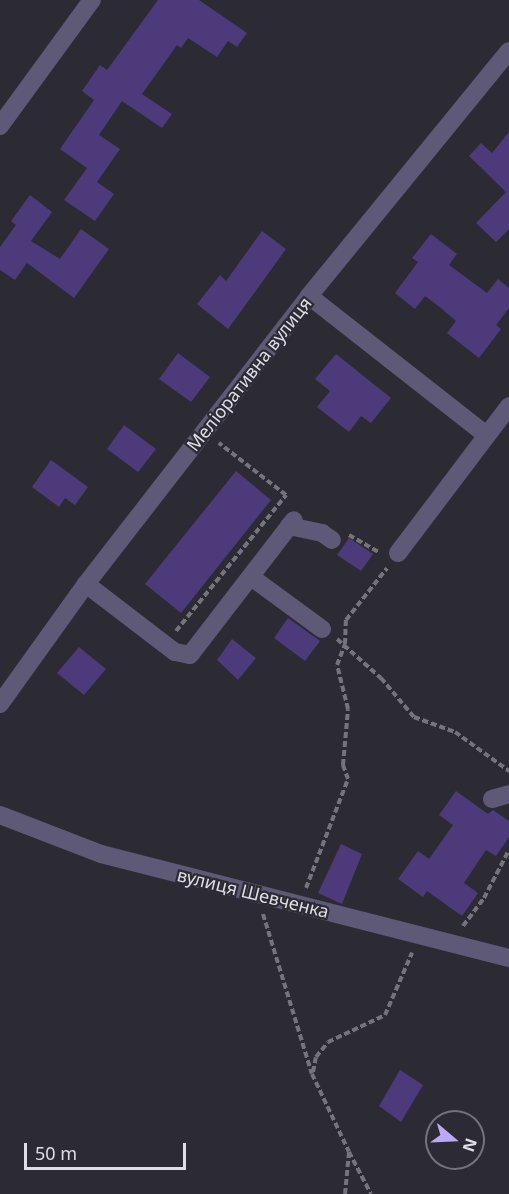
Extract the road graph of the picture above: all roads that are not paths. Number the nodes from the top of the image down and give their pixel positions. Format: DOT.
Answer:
graph roads {
  1 [pos="92,0"];
  2 [pos="509,51"];
  3 [pos="0,126"];
  4 [pos="309,296"];
  5 [pos="509,406"];
  6 [pos="486,435"];
  7 [pos="327,536"];
  8 [pos="398,553"];
  9 [pos="250,578"];
  10 [pos="86,584"];
  11 [pos="322,629"];
  12 [pos="0,704"];
  13 [pos="0,815"];
  14 [pos="509,958"];
  1 -- 3 [label="street"];
  2 -- 4 [label="street, Меліоративна вулиця"];
  4 -- 6 [label="street"];
  4 -- 10 [label="street, Меліоративна вулиця"];
  5 -- 6 [label="street"];
  6 -- 8 [label="street"];
  7 -- 9 [label="street"];
  9 -- 10 [label="street"];
  9 -- 11 [label="street"];
  10 -- 12 [label="street, Меліоративна вулиця"];
  13 -- 14 [label="street, вулиця Шевченка"];
}
